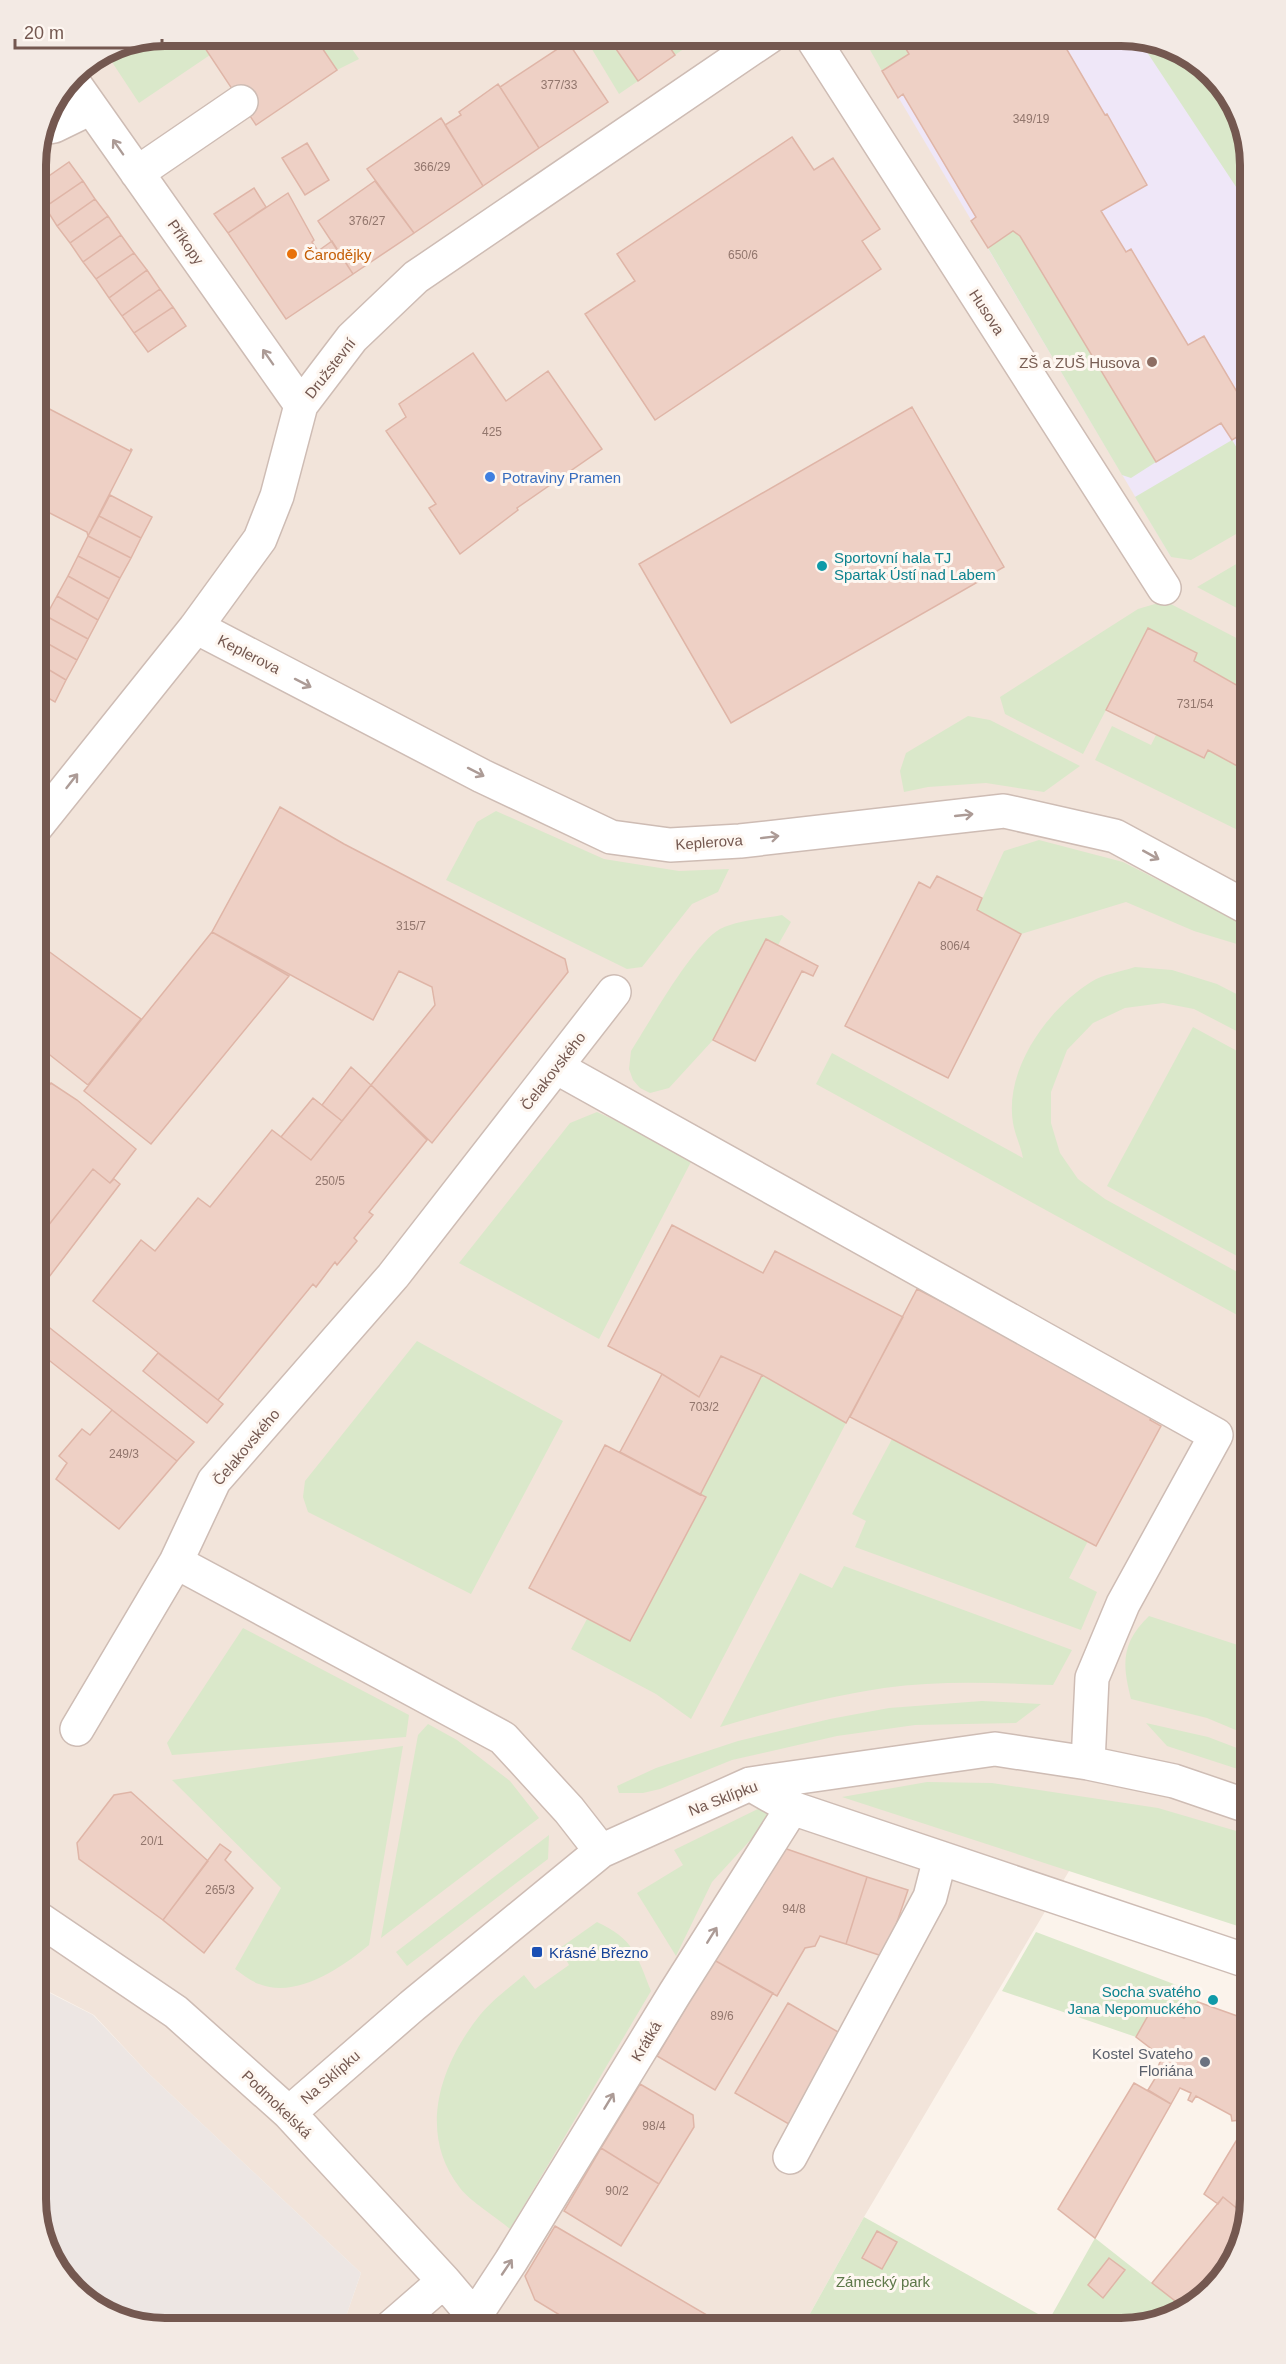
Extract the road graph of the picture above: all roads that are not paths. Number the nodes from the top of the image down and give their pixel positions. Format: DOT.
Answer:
graph roads {
  1 [pos="754,47"];
  2 [pos="818,47"];
  3 [pos="76,87"];
  4 [pos="241,102"];
  5 [pos="91,108"];
  6 [pos="54,126"];
  7 [pos="137,173"];
  8 [pos="302,405"];
  9 [pos="1164,588"];
  10 [pos="195,627"];
  11 [pos="47,814"];
  12 [pos="1240,904"];
  13 [pos="614,992"];
  14 [pos="555,1067"];
  15 [pos="176,1562"];
  16 [pos="77,1729"];
  17 [pos="1088,1763"];
  18 [pos="750,1784"];
  19 [pos="1240,1803"];
  20 [pos="792,1808"];
  21 [pos="601,1851"];
  22 [pos="940,1858"];
  23 [pos="46,1924"];
  24 [pos="1240,1959"];
  25 [pos="289,2113"];
  26 [pos="790,2157"];
  27 [pos="444,2281"];
  28 [pos="402,2317"];
  29 [pos="475,2317"];
  30 [pos="481,2317"];
  1 -- 8 [label="street, Družstevní"];
  2 -- 9 [label="street, Husova"];
  3 -- 5 [label="street, Příkopy"];
  4 -- 7 [label="street"];
  5 -- 6 [label="street"];
  7 -- 5 [label="street, Příkopy, one-way"];
  8 -- 7 [label="street, Příkopy, one-way"];
  8 -- 10 [label="street, Družstevní"];
  11 -- 10 [label="street, Družstevní, one-way"];
  10 -- 12 [label="street, Keplerova, one-way"];
  13 -- 14 [label="street, Čelakovského"];
  14 -- 15 [label="street, Čelakovského"];
  14 -- 17 [label="street"];
  15 -- 16 [label="street, Čelakovského"];
  15 -- 21 [label="street"];
  17 -- 18 [label="street, Na Sklípku"];
  17 -- 19 [label="street, Na Sklípku"];
  18 -- 20 [label="street"];
  18 -- 21 [label="street, Na Sklípku"];
  20 -- 22 [label="street"];
  30 -- 20 [label="street, Krátká, one-way"];
  21 -- 25 [label="street, Na Sklípku"];
  22 -- 24 [label="street"];
  22 -- 26 [label="street"];
  23 -- 25 [label="street, Podmokelská"];
  25 -- 27 [label="street, Podmokelská"];
  27 -- 28 [label="street"];
  27 -- 29 [label="street, Podmokelská"];
}
